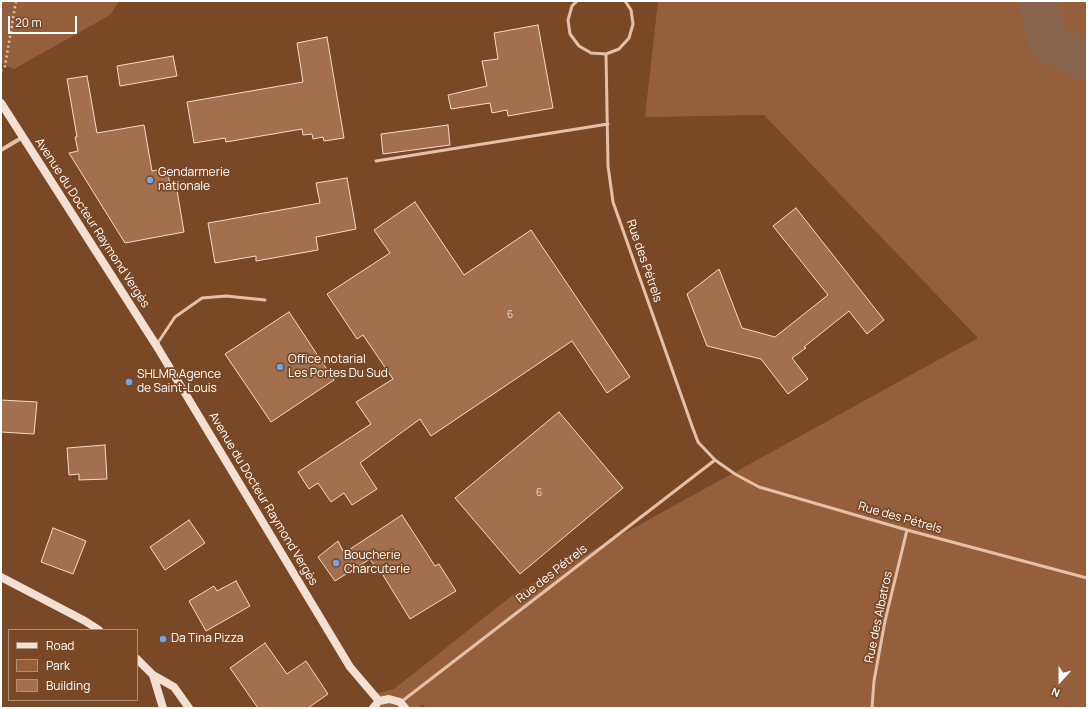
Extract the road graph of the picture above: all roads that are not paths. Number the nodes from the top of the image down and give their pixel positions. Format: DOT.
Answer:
graph roads {
  1 [pos="577,1"];
  2 [pos="625,1"];
  3 [pos="606,54"];
  4 [pos="1,103"];
  5 [pos="608,124"];
  6 [pos="23,137"];
  7 [pos="1,150"];
  8 [pos="376,161"];
  9 [pos="265,300"];
  10 [pos="156,345"];
  11 [pos="715,460"];
  12 [pos="907,530"];
  13 [pos="1,577"];
  14 [pos="1087,578"];
  15 [pos="98,629"];
  16 [pos="138,660"];
  17 [pos="153,675"];
  18 [pos="380,701"];
  19 [pos="403,705"];
  20 [pos="163,708"];
  21 [pos="189,708"];
  22 [pos="373,708"];
  23 [pos="872,708"];
  1 -- 3 [label="lane"];
  2 -- 3 [label="lane"];
  3 -- 5 [label="lane, Rue des Pétrels"];
  4 -- 6 [label="main road, Avenue du Docteur Raymond Vergès"];
  5 -- 8 [label="lane"];
  5 -- 11 [label="lane, Rue des Pétrels"];
  6 -- 7 [label="street"];
  6 -- 10 [label="main road, Avenue du Docteur Raymond Vergès"];
  9 -- 10 [label="lane"];
  10 -- 18 [label="main road, Avenue du Docteur Raymond Vergès"];
  11 -- 12 [label="lane, Rue des Pétrels"];
  11 -- 19 [label="lane, Rue des Pétrels"];
  12 -- 14 [label="lane, Rue des Pétrels"];
  12 -- 23 [label="lane, Rue des Albatros"];
  13 -- 15 [label="main road"];
  16 -- 17 [label="main road"];
  17 -- 20 [label="main road"];
  17 -- 21 [label="main road"];
  18 -- 19 [label="main road"];
  18 -- 22 [label="main road"];
}
